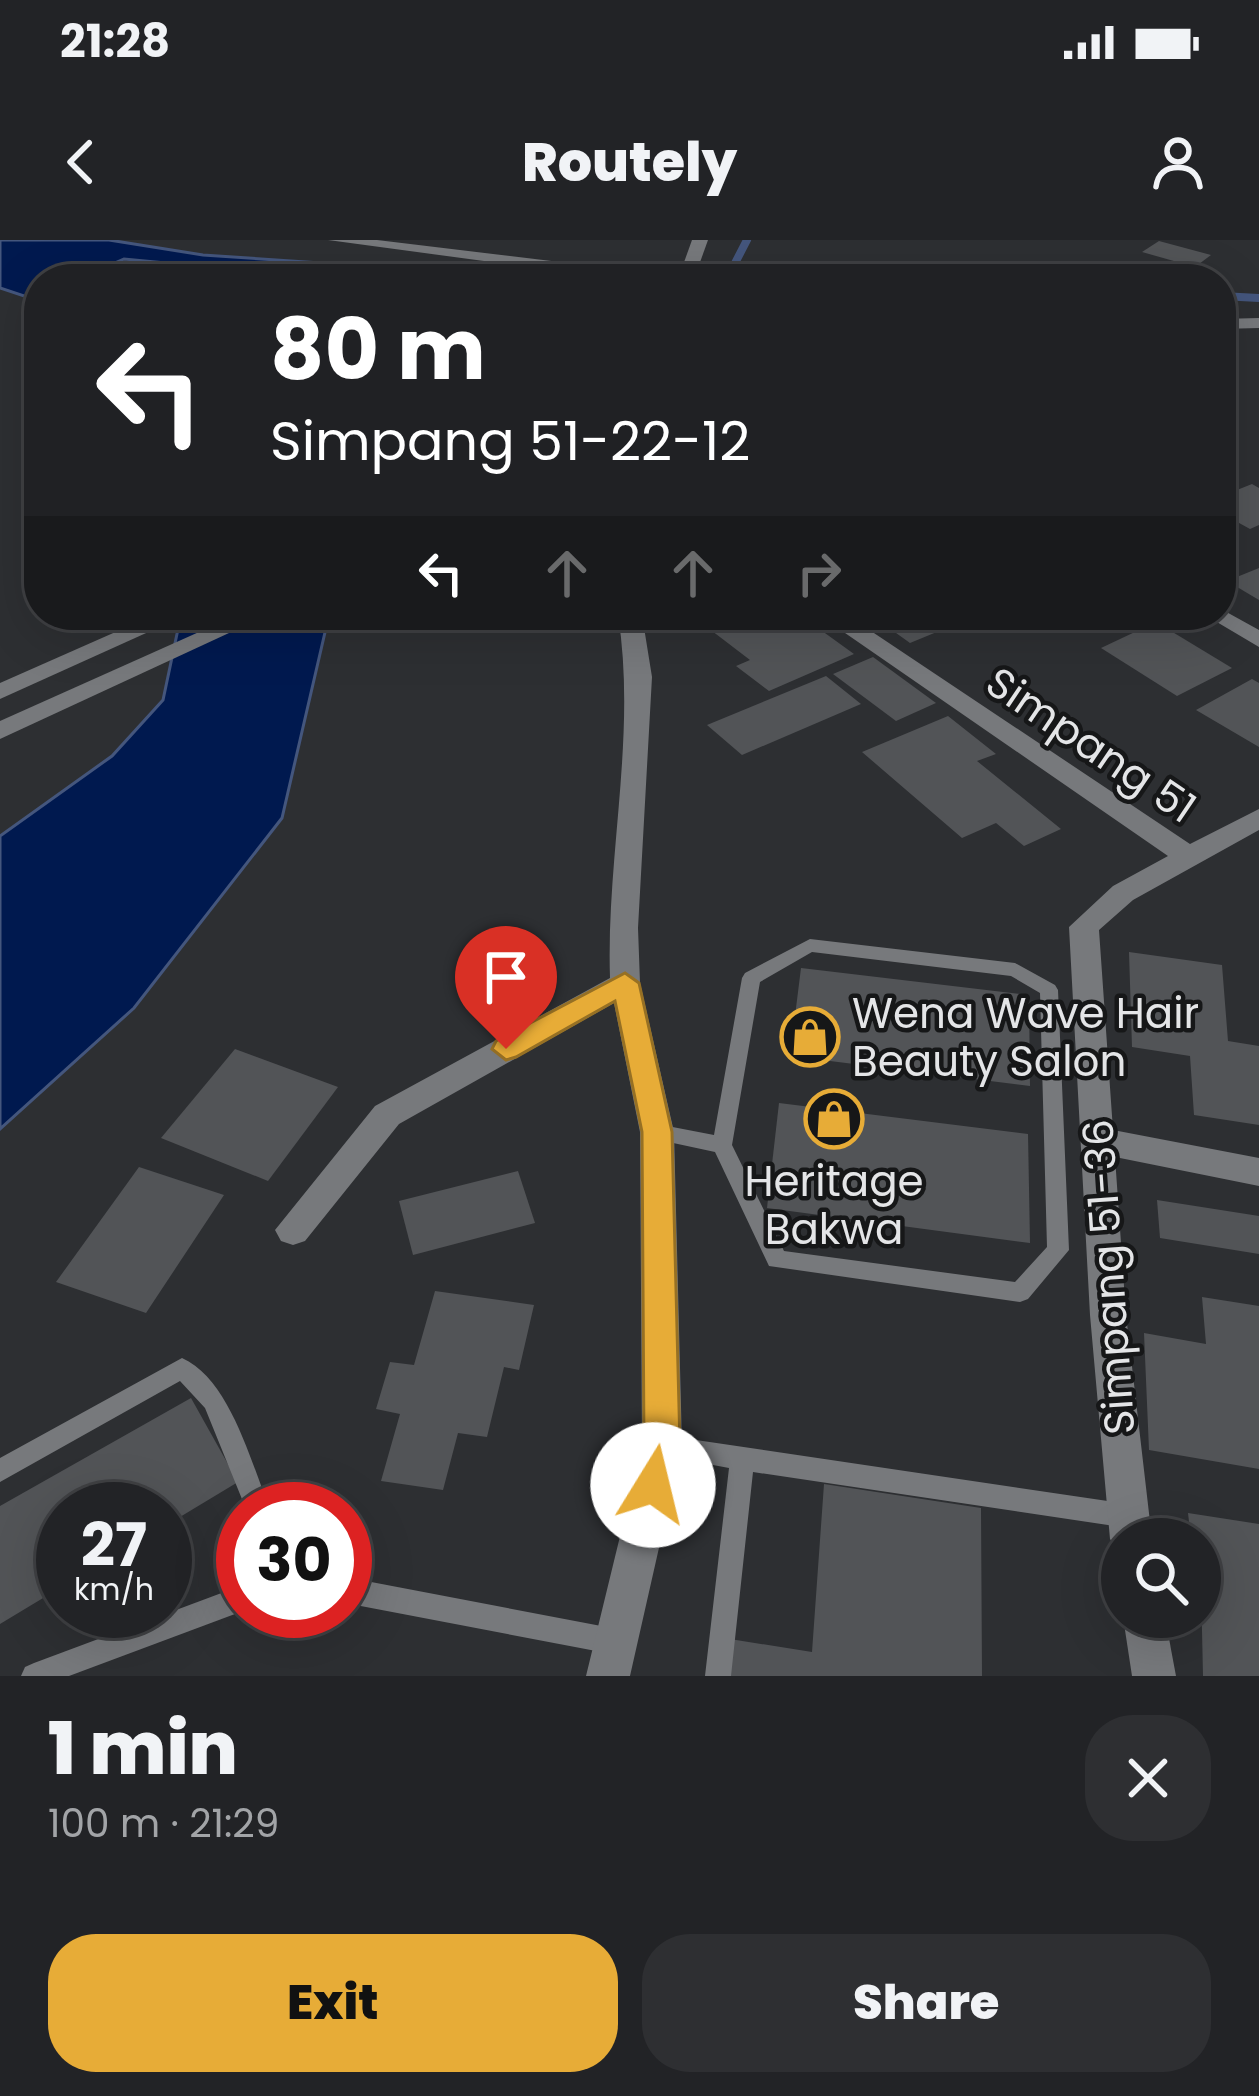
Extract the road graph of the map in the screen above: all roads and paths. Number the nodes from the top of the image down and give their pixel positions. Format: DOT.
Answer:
graph roads {
  1 [pos="336,240"];
  2 [pos="535,264"];
  3 [pos="140,630"];
  4 [pos="223,630"];
  5 [pos="632,630"];
  6 [pos="853,630"];
  7 [pos="4,690"];
  8 [pos="0,731"];
  9 [pos="1259,818"];
  10 [pos="1190,857"];
  11 [pos="625,983"];
  12 [pos="657,1132"];
  13 [pos="1100,1141"];
  14 [pos="722,1145"];
  15 [pos="1259,1172"];
  16 [pos="293,1230"];
  17 [pos="662,1446"];
  18 [pos="742,1459"];
  19 [pos="0,1471"];
  20 [pos="247,1482"];
  21 [pos="1129,1518"];
  22 [pos="1101,1523"];
  23 [pos="372,1595"];
  24 [pos="216,1608"];
  25 [pos="1148,1638"];
  26 [pos="617,1642"];
  27 [pos="34,1676"];
  28 [pos="608,1676"];
  29 [pos="718,1676"];
  30 [pos="1154,1676"];
  1 -- 2 [label="street"];
  3 -- 7 [label="street"];
  4 -- 8 [label="street"];
  5 -- 11 [label="street"];
  6 -- 10 [label="street, Simpang 51"];
  9 -- 10 [label="street"];
  10 -- 13 [label="street, Simpang 51-36"];
  11 -- 12 [label="street"];
  11 -- 16 [label="street"];
  12 -- 14 [label="lane"];
  12 -- 17 [label="street"];
  13 -- 15 [label="street"];
  13 -- 21 [label="street, Simpang 51-36"];
  14 -- 14 [label="lane"];
  17 -- 18 [label="lane"];
  17 -- 26 [label="street"];
  18 -- 22 [label="lane"];
  18 -- 29 [label="lane"];
  19 -- 20 [label="lane"];
  23 -- 26 [label="lane"];
  24 -- 27 [label="lane"];
  25 -- 30 [label="street"];
  26 -- 28 [label="street"];
}
